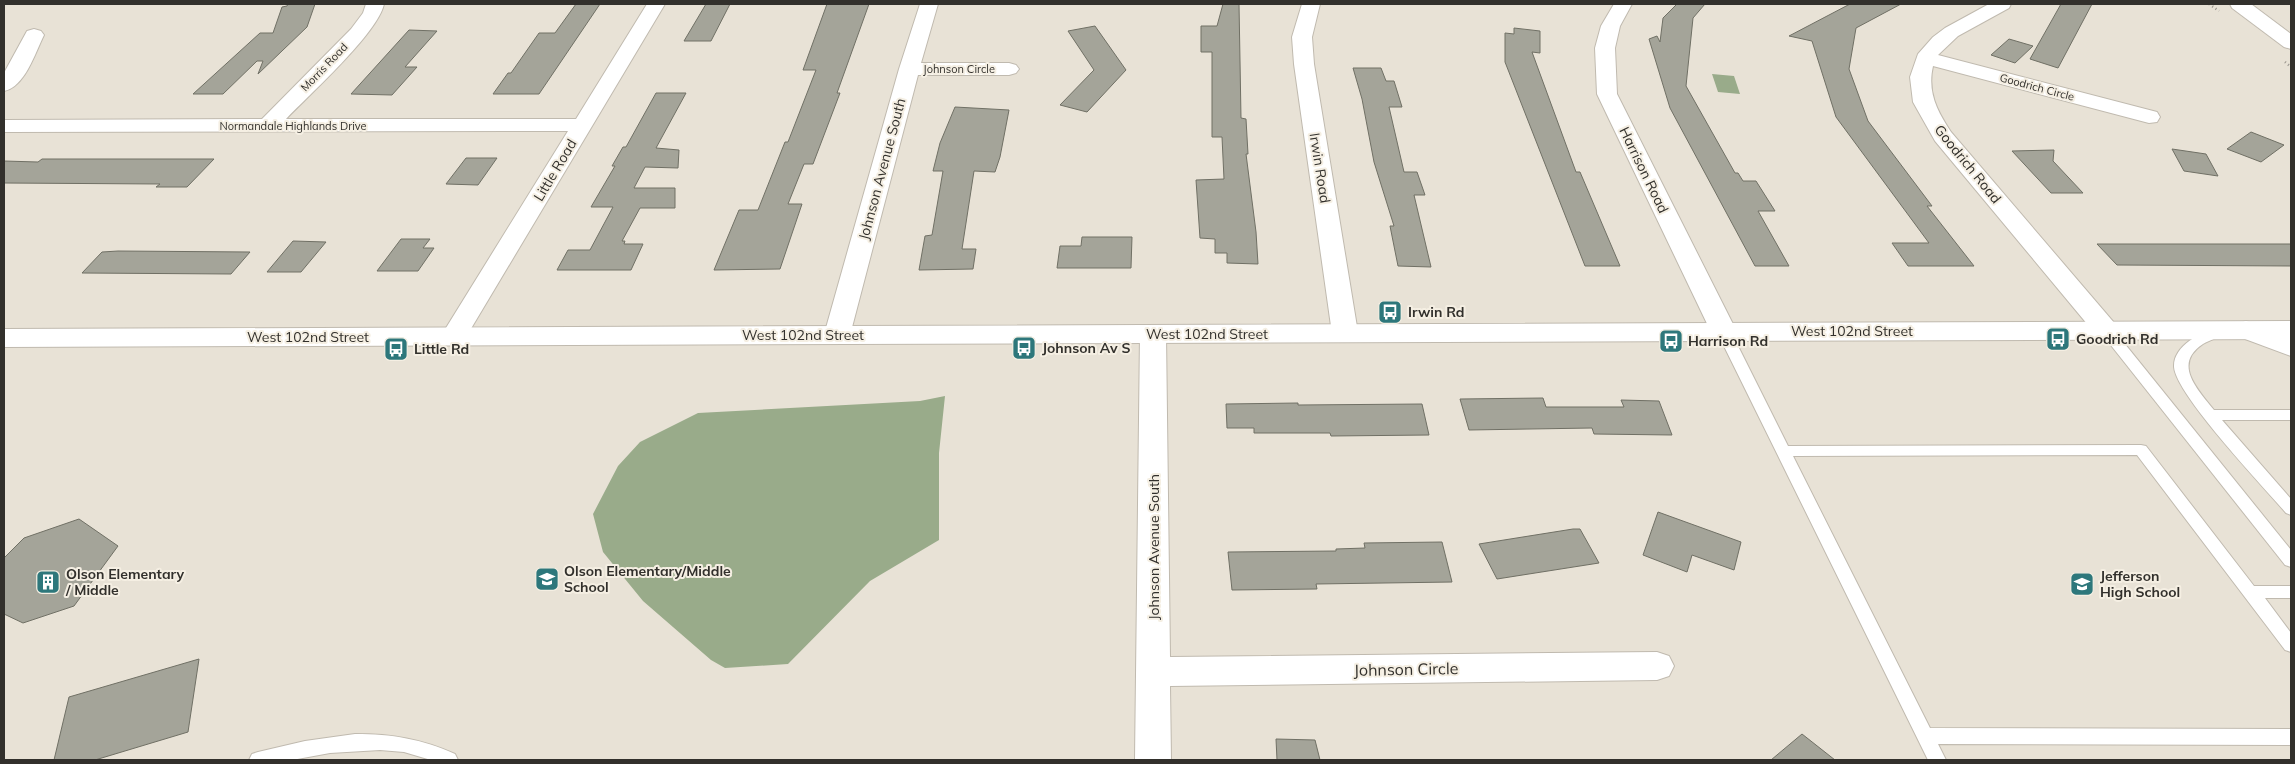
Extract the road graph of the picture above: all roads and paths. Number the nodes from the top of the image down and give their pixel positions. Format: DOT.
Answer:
graph roads {
  1 [pos="375,4"];
  2 [pos="656,4"];
  3 [pos="930,4"];
  4 [pos="1311,4"];
  5 [pos="1623,4"];
  6 [pos="2002,4"];
  7 [pos="2239,4"];
  8 [pos="34,35"];
  9 [pos="2291,43"];
  10 [pos="1925,58"];
  11 [pos="909,69"];
  12 [pos="1009,69"];
  13 [pos="4,85"];
  14 [pos="2149,116"];
  15 [pos="582,125"];
  16 [pos="4,126"];
  17 [pos="267,126"];
  18 [pos="2107,330"];
  19 [pos="2233,330"];
  20 [pos="2291,330"];
  21 [pos="1724,332"];
  22 [pos="1345,333"];
  23 [pos="1153,334"];
  24 [pos="837,335"];
  25 [pos="454,336"];
  26 [pos="4,338"];
  27 [pos="2291,347"];
  28 [pos="2212,415"];
  29 [pos="2291,415"];
  30 [pos="1784,451"];
  31 [pos="2291,509"];
  32 [pos="2291,561"];
  33 [pos="2250,592"];
  34 [pos="2291,592"];
  35 [pos="2291,645"];
  36 [pos="1657,666"];
  37 [pos="1155,672"];
  38 [pos="1924,736"];
  39 [pos="2291,737"];
  40 [pos="258,760"];
  41 [pos="449,760"];
  42 [pos="1153,760"];
  43 [pos="1937,760"];
  1 -- 17 [label="street, Morris Road"];
  2 -- 15 [label="street, Little Road"];
  3 -- 11 [label="street, Johnson Avenue South"];
  4 -- 22 [label="street, Irwin Road"];
  5 -- 21 [label="street, Harrison Road"];
  6 -- 10 [label="street, Goodrich Road"];
  7 -- 9 [label="street"];
  8 -- 13 [label="street"];
  10 -- 14 [label="street, Goodrich Circle"];
  10 -- 18 [label="street, Goodrich Road"];
  11 -- 12 [label="street, Johnson Circle"];
  11 -- 24 [label="street, Johnson Avenue South"];
  15 -- 17 [label="street, Normandale Highlands Drive"];
  15 -- 25 [label="street, Little Road"];
  16 -- 17 [label="street, Normandale Highlands Drive"];
  18 -- 19 [label="street, West 102nd Street"];
  18 -- 21 [label="street, West 102nd Street"];
  18 -- 32 [label="lane"];
  19 -- 20 [label="street, West 102nd Street"];
  19 -- 27 [label="street"];
  19 -- 28 [label="lane"];
  21 -- 22 [label="street, West 102nd Street"];
  21 -- 30 [label="lane"];
  22 -- 23 [label="street, West 102nd Street"];
  23 -- 24 [label="street, West 102nd Street"];
  23 -- 37 [label="street, Johnson Avenue South"];
  24 -- 25 [label="street, West 102nd Street"];
  25 -- 26 [label="street, West 102nd Street"];
  28 -- 29 [label="lane"];
  28 -- 31 [label="lane"];
  30 -- 33 [label="lane"];
  30 -- 38 [label="lane"];
  33 -- 34 [label="lane"];
  33 -- 35 [label="lane"];
  36 -- 37 [label="street, Johnson Circle"];
  37 -- 42 [label="street, Johnson Avenue South"];
  38 -- 39 [label="lane"];
  38 -- 43 [label="lane"];
  40 -- 41 [label="lane"];
}
